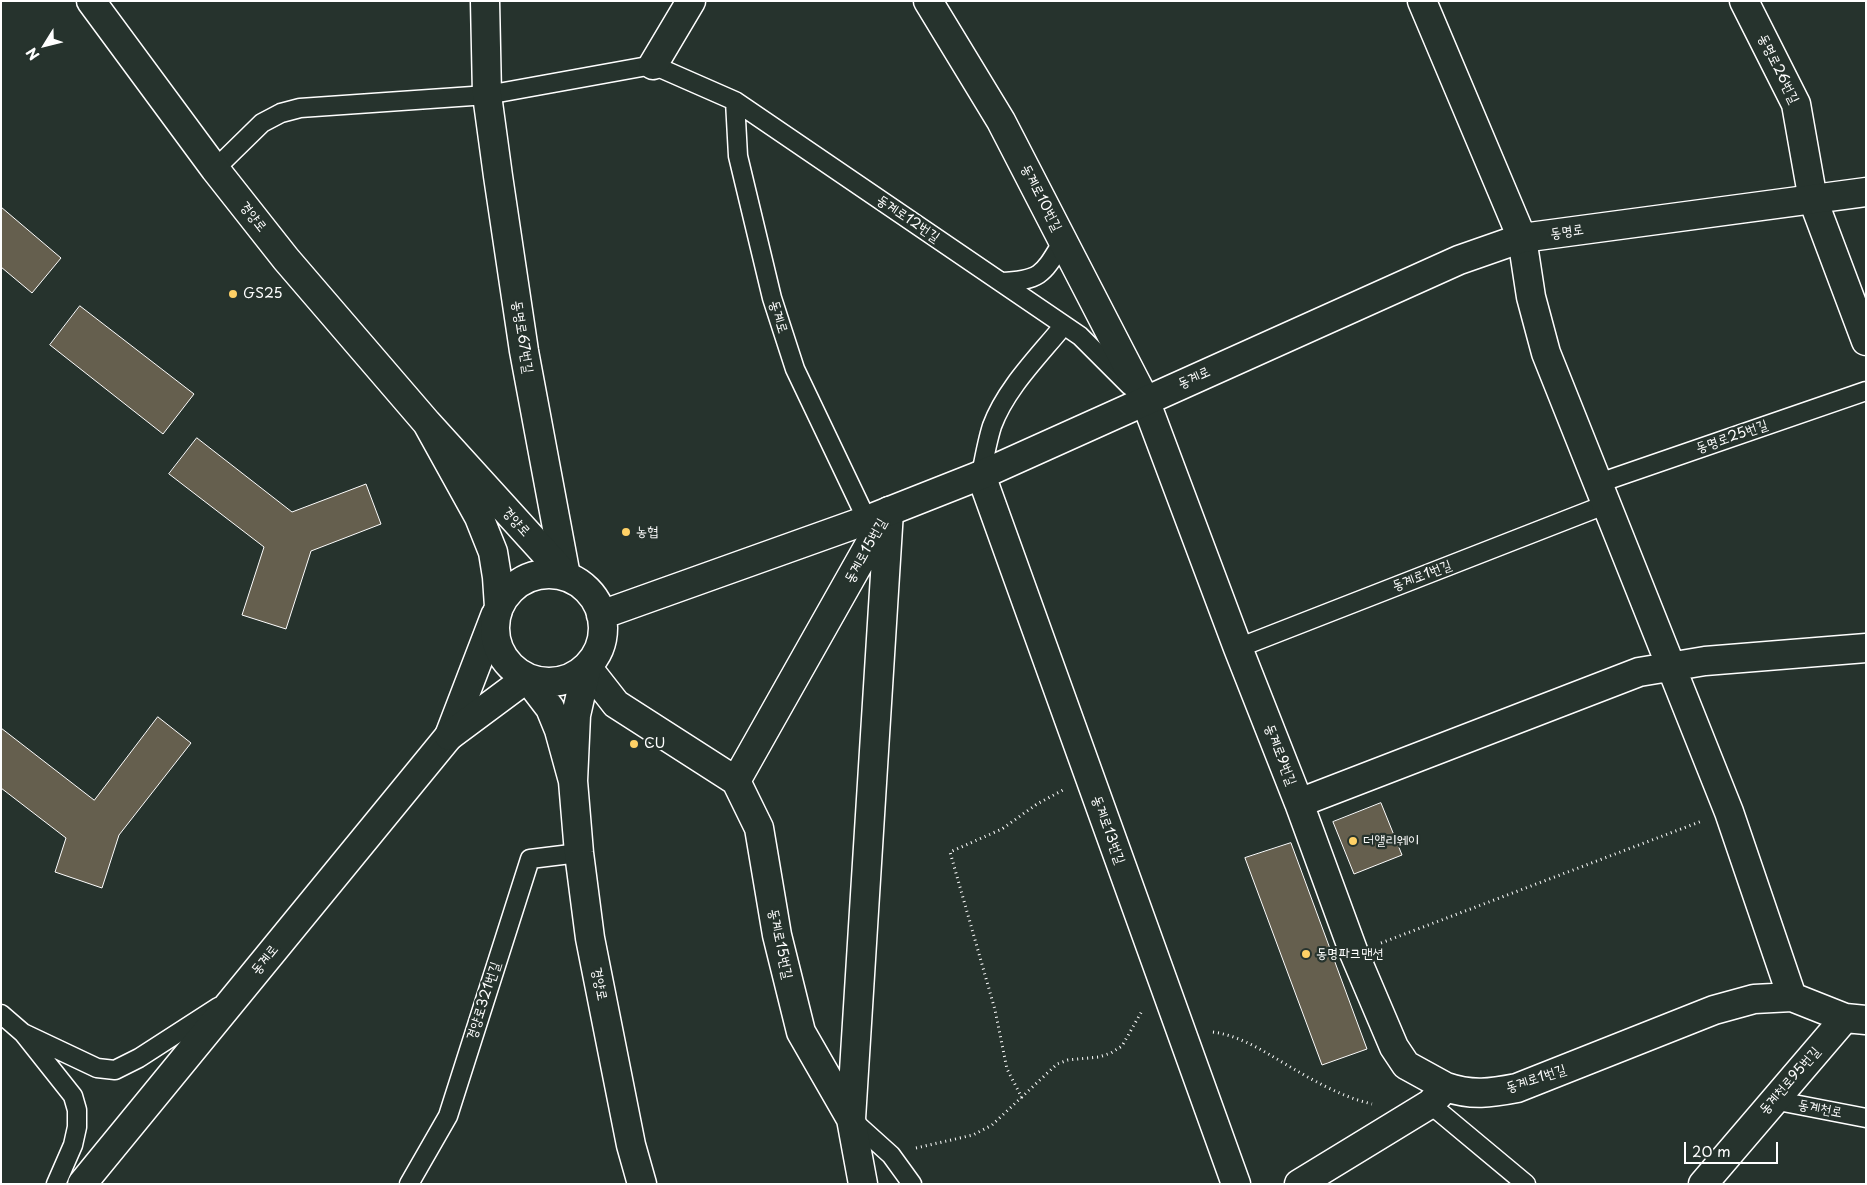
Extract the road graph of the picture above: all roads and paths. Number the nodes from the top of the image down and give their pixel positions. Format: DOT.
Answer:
graph roads {
  1 [pos="91,1"];
  2 [pos="486,1"];
  3 [pos="691,1"];
  4 [pos="928,1"];
  5 [pos="1422,1"];
  6 [pos="1744,1"];
  7 [pos="654,64"];
  8 [pos="487,96"];
  9 [pos="735,101"];
  10 [pos="215,169"];
  11 [pos="1866,192"];
  12 [pos="1813,200"];
  13 [pos="1522,238"];
  14 [pos="1063,241"];
  15 [pos="1001,282"];
  16 [pos="1064,325"];
  17 [pos="1866,341"];
  18 [pos="1866,391"];
  19 [pos="1145,400"];
  20 [pos="426,423"];
  21 [pos="980,475"];
  22 [pos="1603,494"];
  23 [pos="878,515"];
  24 [pos="566,576"];
  25 [pos="497,611"];
  26 [pos="601,615"];
  27 [pos="1238,648"];
  28 [pos="1866,648"];
  29 [pos="1670,666"];
  30 [pos="587,667"];
  31 [pos="527,678"];
  32 [pos="450,736"];
  33 [pos="1090,780"];
  34 [pos="573,781"];
  35 [pos="736,781"];
  36 [pos="1299,804"];
  37 [pos="1729,812"];
  38 [pos="579,854"];
  39 [pos="1354,953"];
  40 [pos="237,994"];
  41 [pos="1792,997"];
  42 [pos="1170,1000"];
  43 [pos="1,1014"];
  44 [pos="1855,1019"];
  45 [pos="24,1032"];
  46 [pos="1183,1036"];
  47 [pos="1438,1095"];
  48 [pos="1022,1098"];
  49 [pos="1773,1100"];
  50 [pos="1376,1105"];
  51 [pos="1866,1118"];
  52 [pos="851,1119"];
  53 [pos="891,1155"];
  54 [pos="56,1184"];
  55 [pos="82,1184"];
  56 [pos="409,1184"];
  57 [pos="642,1184"];
  58 [pos="863,1184"];
  59 [pos="912,1184"];
  60 [pos="1236,1184"];
  61 [pos="1299,1184"];
  62 [pos="1526,1184"];
  63 [pos="1704,1184"];
  1 -- 10 [label="street, 경양로"];
  2 -- 8 [label="street, 동명로67번길"];
  3 -- 7 [label="street"];
  4 -- 14 [label="street, 동계로10번길"];
  5 -- 13 [label="street"];
  6 -- 12 [label="street, 동명로26번길"];
  7 -- 8 [label="lane"];
  7 -- 9 [label="lane, 동계로12번길"];
  8 -- 10 [label="lane"];
  8 -- 24 [label="street, 동명로67번길"];
  9 -- 15 [label="lane, 동계로12번길"];
  9 -- 23 [label="lane, 동계로"];
  10 -- 20 [label="street, 경양로"];
  11 -- 12 [label="street, 동명로"];
  12 -- 13 [label="street, 동명로"];
  12 -- 17 [label="street"];
  13 -- 19 [label="street, 동계로"];
  13 -- 22 [label="street"];
  14 -- 15 [label="lane"];
  14 -- 19 [label="street, 동계로10번길"];
  15 -- 16 [label="lane, 동계로12번길"];
  16 -- 19 [label="lane, 동계로12번길"];
  16 -- 21 [label="lane"];
  18 -- 22 [label="lane, 동명로25번길"];
  19 -- 21 [label="street, 동계로"];
  19 -- 27 [label="street, 동계로9번길"];
  20 -- 24 [label="street, 경양로"];
  20 -- 25 [label="street, 경양로"];
  21 -- 23 [label="street, 동계로"];
  21 -- 33 [label="street, 동계로13번길"];
  22 -- 27 [label="lane, 동계로1번길"];
  22 -- 29 [label="street"];
  23 -- 26 [label="street, 동계로"];
  23 -- 35 [label="street, 동계로15번길"];
  23 -- 52 [label="street, 동계로15번길"];
  24 -- 25 [label="street"];
  24 -- 26 [label="street, 경양로"];
  25 -- 31 [label="street, 경양로"];
  25 -- 32 [label="street"];
  26 -- 30 [label="street, 경양로"];
  27 -- 36 [label="street, 동계로9번길"];
  28 -- 29 [label="street"];
  29 -- 36 [label="street"];
  29 -- 37 [label="street"];
  30 -- 31 [label="street, 경양로"];
  30 -- 34 [label="street"];
  30 -- 35 [label="street"];
  31 -- 32 [label="street"];
  31 -- 34 [label="street"];
  32 -- 40 [label="street, 동계로"];
  33 -- 42 [label="street, 동계로13번길"];
  33 -- 48 [label="path"];
  34 -- 38 [label="street, 경양로"];
  35 -- 52 [label="street, 동계로15번길"];
  36 -- 39 [label="street, 동계로9번길"];
  37 -- 39 [label="path"];
  37 -- 41 [label="street"];
  38 -- 56 [label="lane, 경양로321번길"];
  38 -- 57 [label="street, 경양로"];
  39 -- 47 [label="street, 동계로9번길"];
  40 -- 45 [label="lane"];
  40 -- 55 [label="street, 동계로"];
  41 -- 44 [label="street, 동계로1번길"];
  41 -- 47 [label="street, 동계로1번길"];
  42 -- 46 [label="street, 동계로13번길"];
  42 -- 48 [label="path"];
  43 -- 45 [label="lane"];
  44 -- 49 [label="street, 동계천로95번길"];
  45 -- 54 [label="lane"];
  46 -- 50 [label="path"];
  46 -- 60 [label="street, 동계로13번길"];
  47 -- 61 [label="street"];
  47 -- 62 [label="lane"];
  48 -- 53 [label="path"];
  49 -- 51 [label="lane, 동계천로"];
  49 -- 63 [label="street, 동계천로95번길"];
  52 -- 53 [label="lane, 동계로15번길"];
  52 -- 58 [label="street, 동계로15번길"];
  53 -- 59 [label="lane, 동계로15번길"];
}
